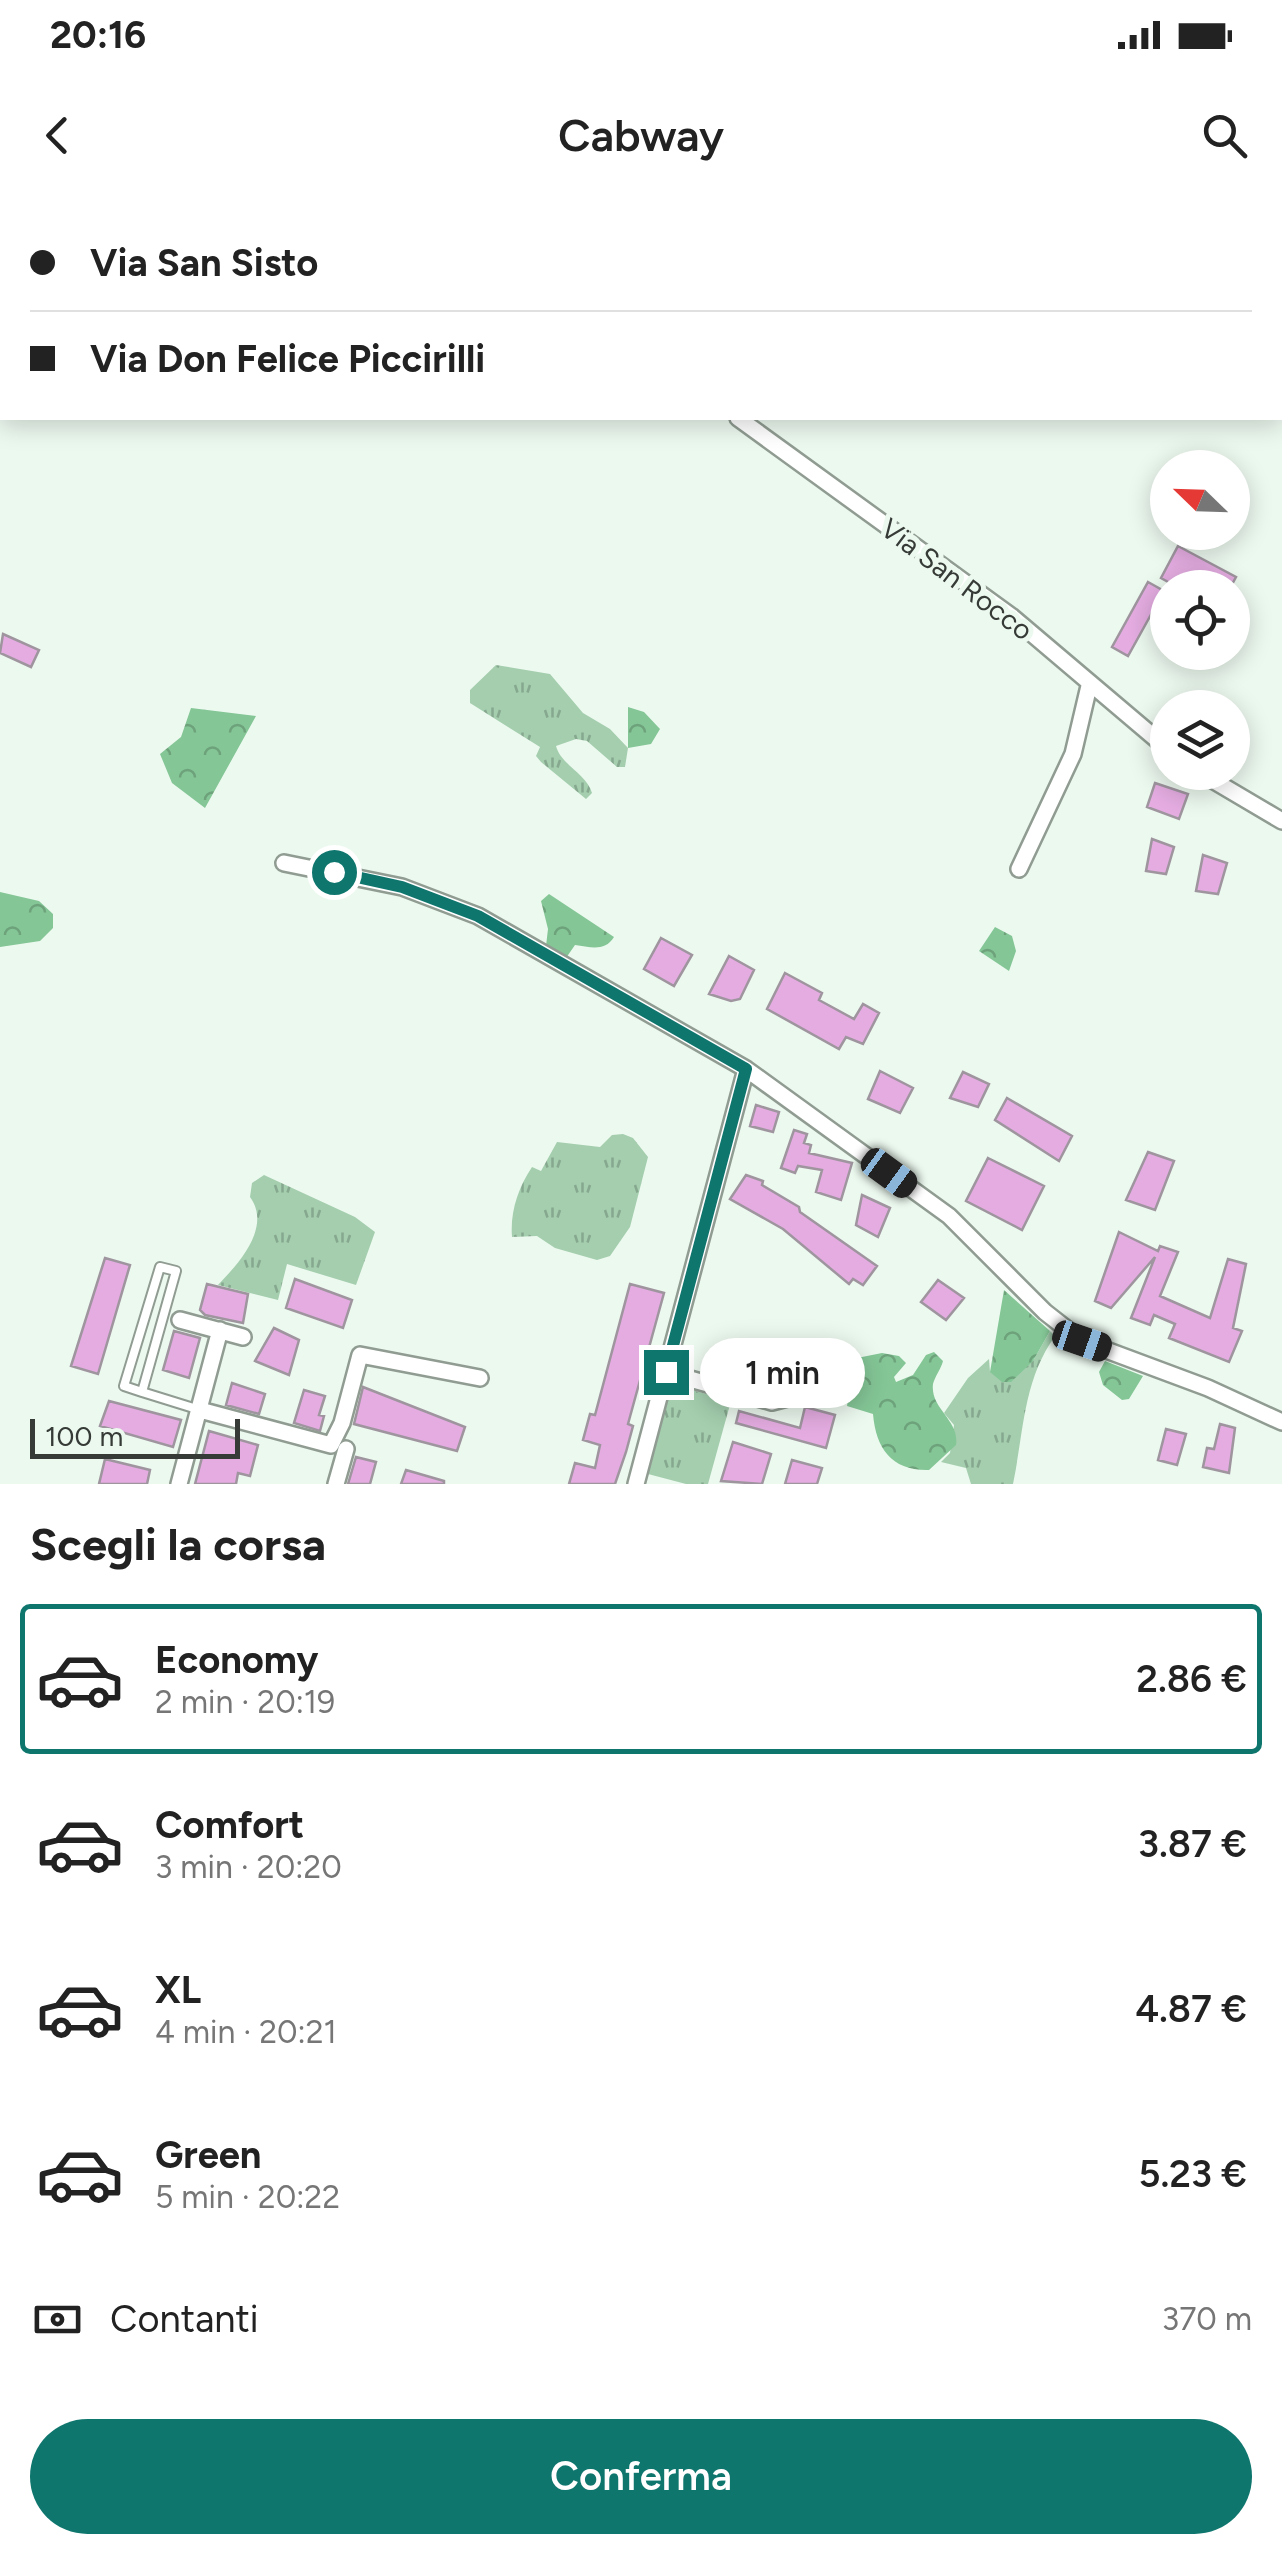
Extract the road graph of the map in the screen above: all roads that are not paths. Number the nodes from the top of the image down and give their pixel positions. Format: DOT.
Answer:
graph roads {
  1 [pos="741,420"];
  2 [pos="1089,686"];
  3 [pos="1150,735"];
  4 [pos="1230,790"];
  5 [pos="1282,820"];
  6 [pos="284,863"];
  7 [pos="1019,869"];
  8 [pos="746,1069"];
  9 [pos="180,1320"];
  10 [pos="220,1330"];
  11 [pos="243,1337"];
  12 [pos="666,1372"];
  13 [pos="480,1378"];
  14 [pos="142,1392"];
  15 [pos="795,1396"];
  16 [pos="200,1410"];
  17 [pos="1282,1422"];
  18 [pos="346,1449"];
  19 [pos="640,1483"];
  20 [pos="179,1484"];
  21 [pos="336,1484"];
  1 -- 2 [label="street, Via San Rocco"];
  2 -- 3 [label="street, Via San Rocco"];
  2 -- 7 [label="street"];
  4 -- 5 [label="street"];
  6 -- 8 [label="street"];
  8 -- 12 [label="street"];
  8 -- 17 [label="street"];
  9 -- 10 [label="street"];
  10 -- 11 [label="street"];
  10 -- 16 [label="street"];
  12 -- 15 [label="street"];
  12 -- 19 [label="street"];
  13 -- 16 [label="street"];
  14 -- 14 [label="lane"];
  14 -- 16 [label="lane"];
  16 -- 20 [label="street"];
  18 -- 21 [label="street"];
}
